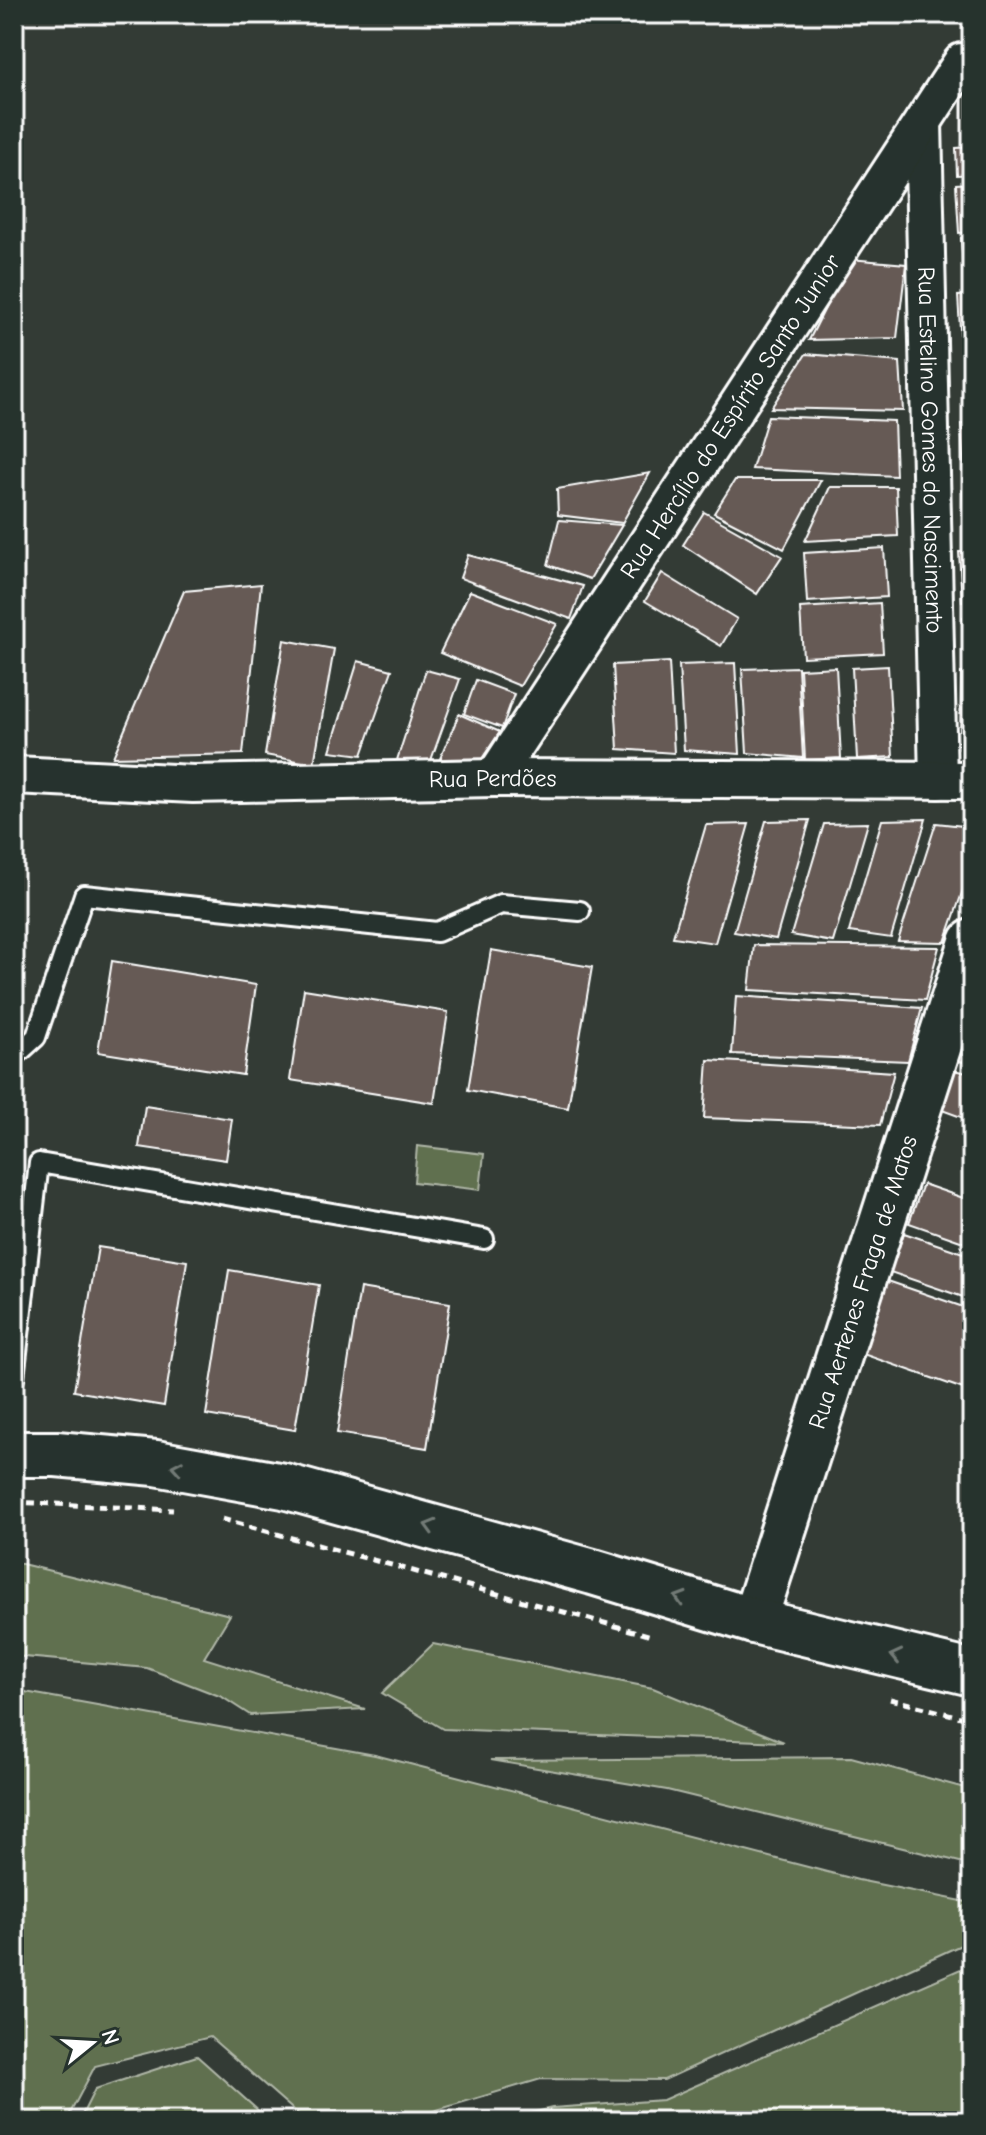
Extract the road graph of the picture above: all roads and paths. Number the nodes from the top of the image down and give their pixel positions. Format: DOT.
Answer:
graph roads {
  1 [pos="972,62"];
  2 [pos="923,122"];
  3 [pos="15,775"];
  4 [pos="494,778"];
  5 [pos="955,780"];
  6 [pos="580,911"];
  7 [pos="972,942"];
  8 [pos="14,1057"];
  9 [pos="484,1239"];
  10 [pos="14,1378"];
  11 [pos="14,1454"];
  12 [pos="14,1502"];
  13 [pos="177,1510"];
  14 [pos="207,1515"];
  15 [pos="754,1621"];
  16 [pos="658,1637"];
  17 [pos="972,1673"];
  18 [pos="882,1697"];
  19 [pos="972,1720"];
  1 -- 2 [label="street, Rua Hercílio do Espírito Santo Junior"];
  2 -- 4 [label="street, Rua Hercílio do Espírito Santo Junior"];
  2 -- 5 [label="street, Rua Estelino Gomes do Nascimento"];
  3 -- 4 [label="street, Rua Perdões"];
  4 -- 5 [label="street, Rua Perdões"];
  6 -- 8 [label="lane"];
  7 -- 15 [label="main road, Rua Aertenes Fraga de Matos"];
  9 -- 10 [label="lane"];
  15 -- 11 [label="main road, one-way"];
  12 -- 13 [label="path"];
  14 -- 16 [label="path"];
  17 -- 15 [label="main road, one-way"];
  18 -- 19 [label="path"];
}
